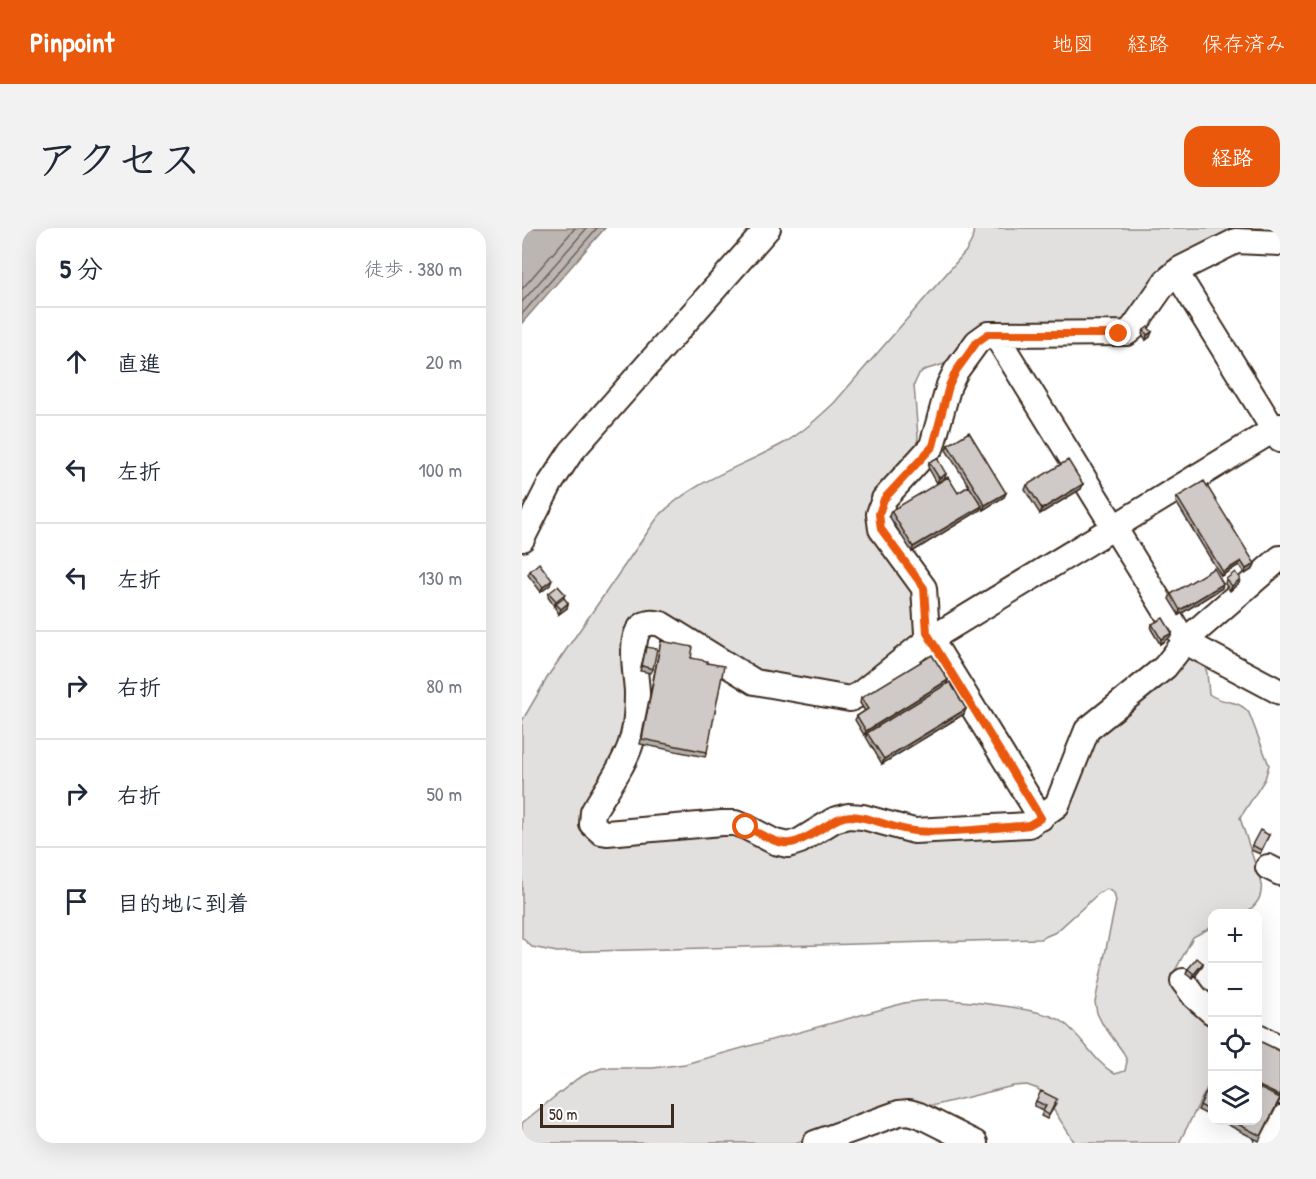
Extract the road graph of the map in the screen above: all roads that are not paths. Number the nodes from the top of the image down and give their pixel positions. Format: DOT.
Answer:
graph roads {
  1 [pos="768,228"];
  2 [pos="1280,243"];
  3 [pos="1176,272"];
  4 [pos="1000,334"];
  5 [pos="1278,432"];
  6 [pos="1114,527"];
  7 [pos="522,539"];
  8 [pos="1280,558"];
  9 [pos="931,639"];
  10 [pos="1187,639"];
  11 [pos="1280,692"];
  12 [pos="1041,818"];
  13 [pos="1183,981"];
  14 [pos="1208,1008"];
  15 [pos="1262,1039"];
  16 [pos="1280,1048"];
  17 [pos="1280,1118"];
  18 [pos="945,1136"];
  19 [pos="815,1143"];
  20 [pos="975,1143"];
  21 [pos="1267,1143"];
  1 -- 7 [label="street"];
  2 -- 3 [label="street"];
  3 -- 4 [label="street"];
  3 -- 5 [label="street"];
  4 -- 6 [label="street"];
  4 -- 9 [label="street"];
  5 -- 6 [label="street"];
  6 -- 9 [label="street"];
  6 -- 10 [label="street"];
  8 -- 10 [label="street"];
  9 -- 12 [label="street"];
  9 -- 12 [label="street"];
  10 -- 11 [label="street"];
  10 -- 12 [label="street"];
  13 -- 14 [label="street"];
  15 -- 16 [label="street"];
  17 -- 21 [label="street"];
  18 -- 19 [label="street"];
  18 -- 20 [label="street"];
}
